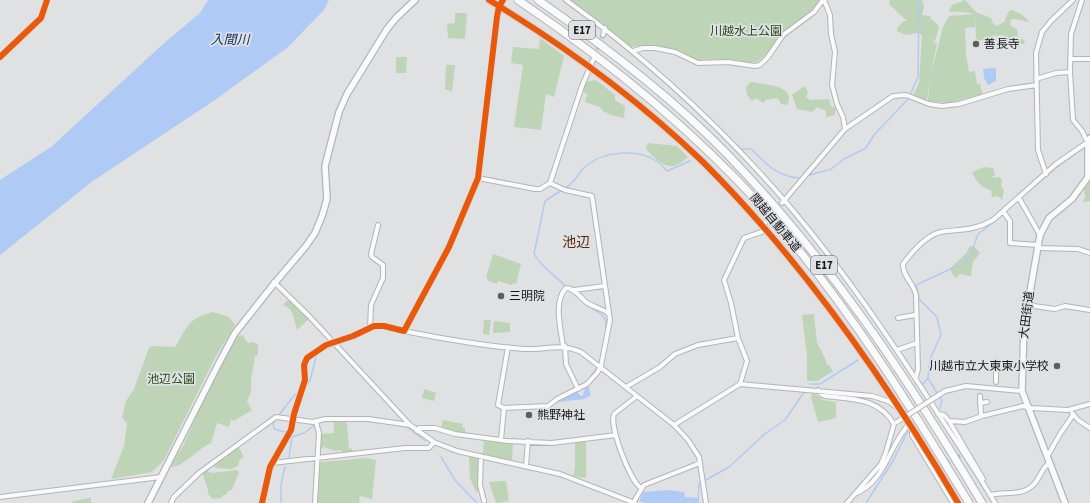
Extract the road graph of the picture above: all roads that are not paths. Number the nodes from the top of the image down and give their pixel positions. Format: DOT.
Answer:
graph roads {
  1 [pos="415,0"];
  2 [pos="489,0"];
  3 [pos="518,0"];
  4 [pos="538,0"];
  5 [pos="566,0"];
  6 [pos="824,0"];
  7 [pos="1073,0"];
  8 [pos="1082,0"];
  9 [pos="500,4"];
  10 [pos="605,28"];
  11 [pos="603,36"];
  12 [pos="632,51"];
  13 [pos="1070,59"];
  14 [pos="1090,59"];
  15 [pos="592,60"];
  16 [pos="590,67"];
  17 [pos="1070,72"];
  18 [pos="1036,79"];
  19 [pos="1037,85"];
  20 [pos="845,129"];
  21 [pos="1089,140"];
  22 [pos="1046,174"];
  23 [pos="478,178"];
  24 [pos="1089,178"];
  25 [pos="550,183"];
  26 [pos="1020,199"];
  27 [pos="783,202"];
  28 [pos="1004,212"];
  29 [pos="378,225"];
  30 [pos="765,226"];
  31 [pos="1040,234"];
  32 [pos="1038,246"];
  33 [pos="1090,253"];
  34 [pos="274,282"];
  35 [pos="604,286"];
  36 [pos="574,290"];
  37 [pos="1027,305"];
  38 [pos="1090,310"];
  39 [pos="609,314"];
  40 [pos="915,315"];
  41 [pos="898,318"];
  42 [pos="370,328"];
  43 [pos="404,331"];
  44 [pos="738,338"];
  45 [pos="334,343"];
  46 [pos="917,343"];
  47 [pos="564,346"];
  48 [pos="508,347"];
  49 [pos="897,350"];
  50 [pos="996,361"];
  51 [pos="601,366"];
  52 [pos="916,377"];
  53 [pos="996,382"];
  54 [pos="740,384"];
  55 [pos="626,387"];
  56 [pos="578,389"];
  57 [pos="818,390"];
  58 [pos="1022,391"];
  59 [pos="637,396"];
  60 [pos="980,396"];
  61 [pos="987,402"];
  62 [pos="980,403"];
  63 [pos="1090,404"];
  64 [pos="1026,406"];
  65 [pos="504,408"];
  66 [pos="900,409"];
  67 [pos="1071,409"];
  68 [pos="938,414"];
  69 [pos="1073,415"];
  70 [pos="981,416"];
  71 [pos="293,420"];
  72 [pos="949,421"];
  73 [pos="316,422"];
  74 [pos="896,423"];
  75 [pos="410,425"];
  76 [pos="674,425"];
  77 [pos="911,426"];
  78 [pos="1090,428"];
  79 [pos="417,431"];
  80 [pos="616,435"];
  81 [pos="501,440"];
  82 [pos="528,441"];
  83 [pos="434,442"];
  84 [pos="481,456"];
  85 [pos="317,459"];
  86 [pos="1048,460"];
  87 [pos="272,463"];
  88 [pos="700,463"];
  89 [pos="526,466"];
  90 [pos="161,477"];
  91 [pos="641,488"];
  92 [pos="855,494"];
  93 [pos="990,494"];
  94 [pos="0,497"];
  95 [pos="484,501"];
  96 [pos="148,503"];
  97 [pos="171,503"];
  98 [pos="262,503"];
  99 [pos="315,503"];
  100 [pos="634,503"];
  101 [pos="706,503"];
  102 [pos="847,503"];
  103 [pos="953,503"];
  104 [pos="958,503"];
  105 [pos="969,503"];
  106 [pos="982,503"];
  107 [pos="995,503"];
  108 [pos="1065,503"];
  1 -- 34 [label="street"];
  2 -- 9 [label="street"];
  3 -- 105 [label="highway, 関越自動車道 / E17"];
  4 -- 106 [label="highway, 関越自動車道 / E17"];
  5 -- 10 [label="street"];
  6 -- 12 [label="street"];
  6 -- 20 [label="street"];
  7 -- 18 [label="street"];
  8 -- 13 [label="street"];
  9 -- 16 [label="street"];
  9 -- 23 [label="street"];
  10 -- 11 [label="street"];
  10 -- 12 [label="street"];
  12 -- 27 [label="street"];
  13 -- 14 [label="street"];
  13 -- 17 [label="street"];
  15 -- 16 [label="street"];
  16 -- 25 [label="street"];
  16 -- 30 [label="street"];
  17 -- 18 [label="street"];
  17 -- 21 [label="street"];
  18 -- 19 [label="street"];
  19 -- 20 [label="street"];
  19 -- 22 [label="street"];
  20 -- 27 [label="street"];
  21 -- 22 [label="street"];
  21 -- 24 [label="street, 大田街道"];
  22 -- 26 [label="street"];
  23 -- 25 [label="street"];
  23 -- 43 [label="street"];
  24 -- 31 [label="street, 大田街道"];
  25 -- 35 [label="street"];
  26 -- 28 [label="street"];
  26 -- 31 [label="street"];
  27 -- 49 [label="street"];
  28 -- 32 [label="street"];
  28 -- 40 [label="street"];
  29 -- 42 [label="street"];
  30 -- 44 [label="street"];
  30 -- 66 [label="street"];
  31 -- 32 [label="street, 大田街道"];
  32 -- 33 [label="street"];
  32 -- 37 [label="street, 大田街道"];
  34 -- 45 [label="street"];
  34 -- 90 [label="street"];
  35 -- 36 [label="street"];
  35 -- 39 [label="street"];
  36 -- 39 [label="street"];
  36 -- 47 [label="street"];
  37 -- 38 [label="street"];
  37 -- 58 [label="street, 大田街道"];
  39 -- 51 [label="street"];
  40 -- 41 [label="street"];
  40 -- 46 [label="street"];
  42 -- 43 [label="street"];
  42 -- 45 [label="street"];
  43 -- 48 [label="street"];
  44 -- 54 [label="street"];
  44 -- 55 [label="street"];
  45 -- 71 [label="street"];
  45 -- 75 [label="street"];
  46 -- 49 [label="street"];
  46 -- 52 [label="street"];
  47 -- 48 [label="street"];
  47 -- 51 [label="street"];
  47 -- 56 [label="street"];
  48 -- 65 [label="street"];
  49 -- 52 [label="street"];
  50 -- 53 [label="street"];
  51 -- 55 [label="street"];
  51 -- 56 [label="street"];
  52 -- 68 [label="street"];
  54 -- 57 [label="street"];
  54 -- 76 [label="street"];
  55 -- 59 [label="street"];
  56 -- 65 [label="street"];
  57 -- 66 [label="street"];
  57 -- 74 [label="street"];
  58 -- 64 [label="street, 大田街道"];
  58 -- 74 [label="street, bridge"];
  59 -- 76 [label="street"];
  59 -- 80 [label="street"];
  60 -- 62 [label="street"];
  61 -- 62 [label="street"];
  62 -- 70 [label="street"];
  63 -- 67 [label="street"];
  64 -- 67 [label="street"];
  64 -- 70 [label="street"];
  64 -- 86 [label="street, 大田街道"];
  65 -- 81 [label="street"];
  66 -- 77 [label="street"];
  67 -- 69 [label="street"];
  68 -- 72 [label="street"];
  68 -- 93 [label="street"];
  69 -- 78 [label="street"];
  69 -- 86 [label="street"];
  70 -- 72 [label="street"];
  71 -- 73 [label="street"];
  71 -- 87 [label="street"];
  71 -- 97 [label="street"];
  72 -- 93 [label="street"];
  73 -- 75 [label="street"];
  73 -- 85 [label="street"];
  74 -- 92 [label="street"];
  75 -- 79 [label="street"];
  76 -- 88 [label="street"];
  77 -- 92 [label="street"];
  77 -- 103 [label="street"];
  77 -- 104 [label="street"];
  79 -- 81 [label="street"];
  79 -- 83 [label="street"];
  80 -- 82 [label="street"];
  80 -- 91 [label="street"];
  81 -- 82 [label="street"];
  82 -- 89 [label="street"];
  83 -- 84 [label="street"];
  83 -- 85 [label="street"];
  84 -- 89 [label="street"];
  84 -- 95 [label="street"];
  85 -- 87 [label="street"];
  85 -- 99 [label="street"];
  86 -- 93 [label="street"];
  86 -- 108 [label="street, 大田街道"];
  87 -- 98 [label="street"];
  88 -- 91 [label="street"];
  88 -- 101 [label="street"];
  89 -- 100 [label="street"];
  90 -- 94 [label="street"];
  90 -- 96 [label="street"];
  91 -- 100 [label="street"];
  92 -- 102 [label="street"];
  93 -- 107 [label="street"];
}
